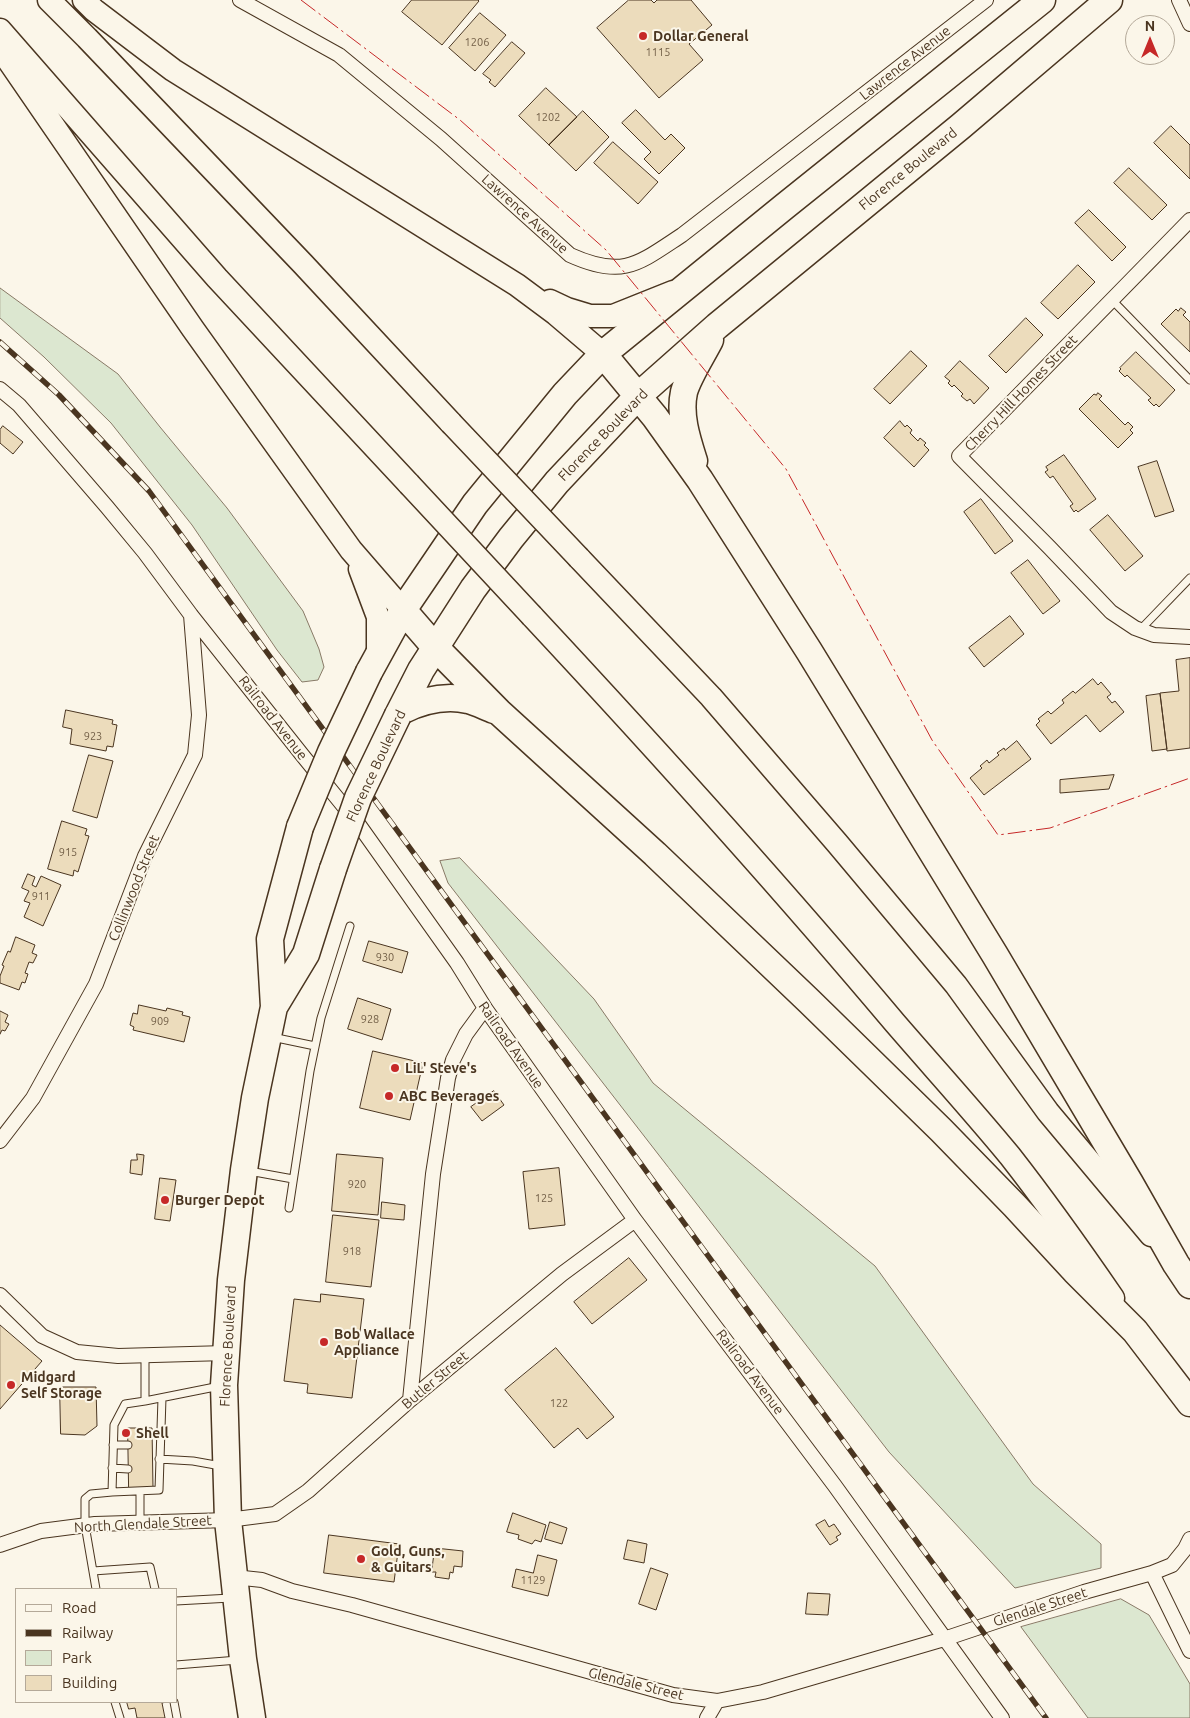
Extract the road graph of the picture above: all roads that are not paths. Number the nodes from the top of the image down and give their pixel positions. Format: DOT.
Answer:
graph roads {
  1 [pos="49,0"];
  2 [pos="84,0"];
  3 [pos="240,0"];
  4 [pos="986,0"];
  5 [pos="1042,0"];
  6 [pos="1110,0"];
  7 [pos="1178,0"];
  8 [pos="1190,24"];
  9 [pos="0,30"];
  10 [pos="0,48"];
  11 [pos="1190,220"];
  12 [pos="517,285"];
  13 [pos="684,288"];
  14 [pos="1112,300"];
  15 [pos="717,326"];
  16 [pos="603,354"];
  17 [pos="1190,380"];
  18 [pos="0,389"];
  19 [pos="638,396"];
  20 [pos="700,480"];
  21 [pos="351,550"];
  22 [pos="1190,578"];
  23 [pos="403,610"];
  24 [pos="191,615"];
  25 [pos="1140,630"];
  26 [pos="1190,637"];
  27 [pos="435,647"];
  28 [pos="373,664"];
  29 [pos="499,712"];
  30 [pos="400,713"];
  31 [pos="350,926"];
  32 [pos="274,1007"];
  33 [pos="485,1008"];
  34 [pos="267,1036"];
  35 [pos="315,1046"];
  36 [pos="0,1141"];
  37 [pos="244,1170"];
  38 [pos="293,1180"];
  39 [pos="289,1208"];
  40 [pos="635,1220"];
  41 [pos="1183,1275"];
  42 [pos="0,1295"];
  43 [pos="1135,1331"];
  44 [pos="226,1353"];
  45 [pos="145,1355"];
  46 [pos="224,1385"];
  47 [pos="162,1398"];
  48 [pos="410,1400"];
  49 [pos="145,1401"];
  50 [pos="1190,1403"];
  51 [pos="113,1445"];
  52 [pos="128,1445"];
  53 [pos="159,1459"];
  54 [pos="227,1467"];
  55 [pos="112,1468"];
  56 [pos="128,1469"];
  57 [pos="140,1491"];
  58 [pos="112,1492"];
  59 [pos="228,1520"];
  60 [pos="140,1522"];
  61 [pos="85,1525"];
  62 [pos="1190,1539"];
  63 [pos="0,1545"];
  64 [pos="93,1571"];
  65 [pos="1152,1574"];
  66 [pos="235,1587"];
  67 [pos="96,1588"];
  68 [pos="155,1588"];
  69 [pos="178,1601"];
  70 [pos="944,1639"];
  71 [pos="1190,1651"];
  72 [pos="243,1659"];
  73 [pos="178,1665"];
  74 [pos="717,1700"];
  75 [pos="115,1703"];
  76 [pos="174,1703"];
  77 [pos="120,1718"];
  78 [pos="177,1718"];
  79 [pos="252,1718"];
  80 [pos="707,1718"];
  81 [pos="1002,1718"];
  1 -- 41 [label="main road, bridge"];
  2 -- 12 [label="main road"];
  3 -- 4 [label="street, Lawrence Avenue"];
  5 -- 13 [label="highway, Florence Boulevard"];
  6 -- 15 [label="highway, Florence Boulevard"];
  7 -- 8 [label="street"];
  9 -- 43 [label="main road, bridge"];
  10 -- 21 [label="main road"];
  11 -- 14 [label="street, Cherry Hill Homes Street"];
  12 -- 13 [label="main road"];
  12 -- 16 [label="main road"];
  13 -- 16 [label="highway, Florence Boulevard"];
  14 -- 17 [label="lane"];
  14 -- 25 [label="street, Cherry Hill Homes Street"];
  15 -- 19 [label="highway, Florence Boulevard"];
  15 -- 20 [label="highway"];
  16 -- 19 [label="highway"];
  16 -- 23 [label="highway, Florence Boulevard"];
  18 -- 24 [label="street, Railroad Avenue"];
  19 -- 20 [label="highway"];
  19 -- 27 [label="highway, Florence Boulevard"];
  20 -- 41 [label="highway"];
  21 -- 23 [label="main road"];
  21 -- 28 [label="main road"];
  22 -- 25 [label="lane"];
  23 -- 27 [label="highway"];
  23 -- 28 [label="highway, Florence Boulevard"];
  24 -- 33 [label="street, Railroad Avenue"];
  24 -- 36 [label="street, Collinwood Street"];
  25 -- 26 [label="street, Cherry Hill Homes Street"];
  27 -- 29 [label="highway"];
  27 -- 30 [label="highway, Florence Boulevard"];
  28 -- 32 [label="highway, Florence Boulevard, bridge"];
  29 -- 30 [label="highway"];
  29 -- 43 [label="highway"];
  30 -- 32 [label="highway, Florence Boulevard, bridge"];
  31 -- 35 [label="lane"];
  32 -- 34 [label="highway, Florence Boulevard"];
  33 -- 40 [label="street, Railroad Avenue"];
  33 -- 48 [label="street"];
  34 -- 35 [label="lane"];
  34 -- 37 [label="highway, Florence Boulevard"];
  35 -- 38 [label="lane"];
  37 -- 38 [label="lane"];
  37 -- 44 [label="highway, Florence Boulevard"];
  38 -- 39 [label="lane"];
  40 -- 48 [label="street, Butler Street"];
  40 -- 70 [label="street, Railroad Avenue"];
  42 -- 45 [label="street"];
  43 -- 50 [label="highway"];
  44 -- 45 [label="street"];
  44 -- 46 [label="highway, Florence Boulevard"];
  45 -- 49 [label="lane"];
  46 -- 47 [label="lane"];
  46 -- 54 [label="highway, Florence Boulevard"];
  47 -- 49 [label="lane"];
  47 -- 53 [label="lane"];
  48 -- 59 [label="street, Butler Street"];
  49 -- 51 [label="lane"];
  51 -- 52 [label="lane"];
  51 -- 55 [label="lane"];
  53 -- 54 [label="lane"];
  53 -- 57 [label="lane"];
  54 -- 59 [label="highway, Florence Boulevard"];
  55 -- 56 [label="lane"];
  55 -- 58 [label="lane"];
  57 -- 58 [label="lane"];
  57 -- 60 [label="lane"];
  58 -- 61 [label="lane"];
  59 -- 60 [label="street, North Glendale Street"];
  59 -- 66 [label="highway, Florence Boulevard"];
  60 -- 61 [label="street, North Glendale Street"];
  61 -- 63 [label="street, North Glendale Street"];
  61 -- 64 [label="lane"];
  62 -- 65 [label="street, Glendale Street"];
  64 -- 67 [label="lane"];
  64 -- 68 [label="lane"];
  65 -- 70 [label="street, Glendale Street"];
  65 -- 71 [label="street"];
  66 -- 69 [label="lane"];
  66 -- 72 [label="highway, Florence Boulevard"];
  66 -- 74 [label="street, Glendale Street"];
  70 -- 74 [label="street, Glendale Street"];
  70 -- 81 [label="street, Railroad Avenue"];
  72 -- 73 [label="lane"];
  72 -- 79 [label="highway, Florence Boulevard"];
  74 -- 80 [label="street"];
  75 -- 77 [label="lane"];
  76 -- 78 [label="lane"];
}
